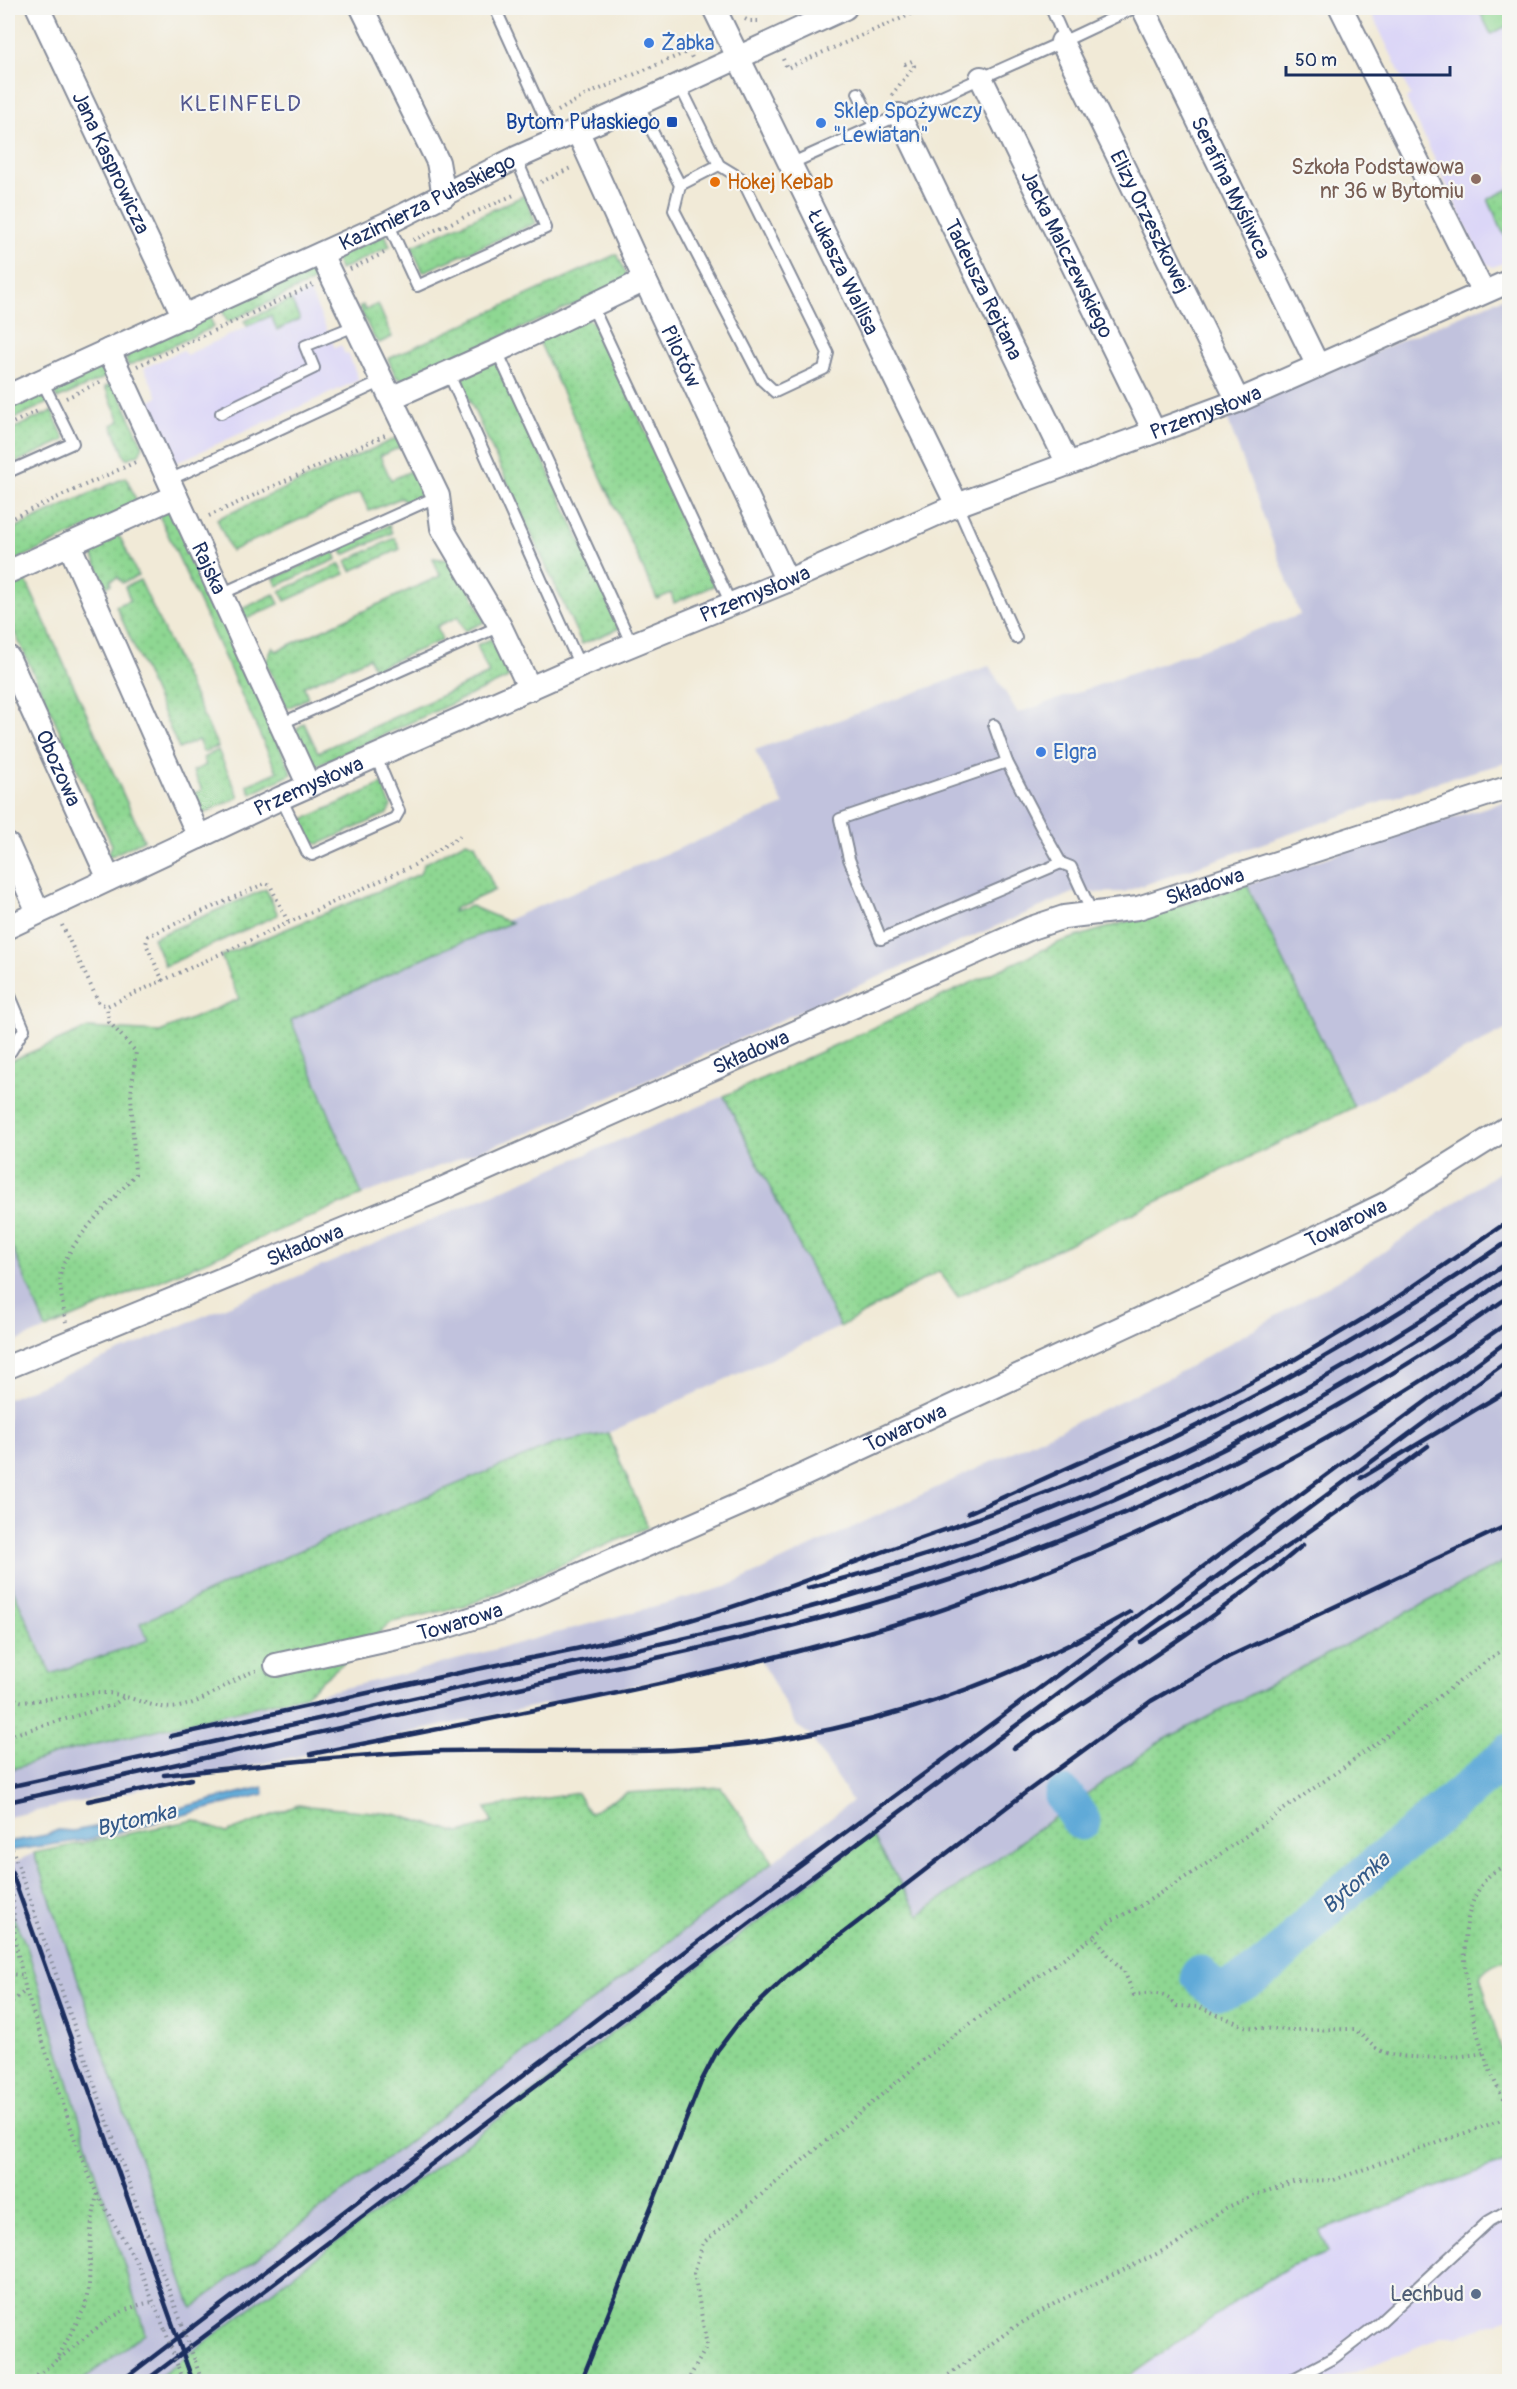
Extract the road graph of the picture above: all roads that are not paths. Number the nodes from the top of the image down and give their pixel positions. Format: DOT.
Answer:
graph roads {
  1 [pos="38,8"];
  2 [pos="362,8"];
  3 [pos="495,8"];
  4 [pos="714,8"];
  5 [pos="845,8"];
  6 [pos="1051,8"];
  7 [pos="1134,8"];
  8 [pos="1143,8"];
  9 [pos="1341,8"];
  10 [pos="1064,41"];
  11 [pos="736,57"];
  12 [pos="981,78"];
  13 [pos="679,83"];
  14 [pos="858,93"];
  15 [pos="638,104"];
  16 [pos="895,106"];
  17 [pos="874,126"];
  18 [pos="577,130"];
  19 [pos="555,140"];
  20 [pos="516,158"];
  21 [pos="789,164"];
  22 [pos="719,165"];
  23 [pos="680,185"];
  24 [pos="444,196"];
  25 [pos="388,223"];
  26 [pos="321,254"];
  27 [pos="645,280"];
  28 [pos="1509,281"];
  29 [pos="1483,292"];
  30 [pos="592,306"];
  31 [pos="184,316"];
  32 [pos="357,325"];
  33 [pos="109,350"];
  34 [pos="497,351"];
  35 [pos="1318,366"];
  36 [pos="448,372"];
  37 [pos="42,381"];
  38 [pos="387,390"];
  39 [pos="8,396"];
  40 [pos="1238,401"];
  41 [pos="221,413"];
  42 [pos="1154,431"];
  43 [pos="1068,464"];
  44 [pos="8,472"];
  45 [pos="172,488"];
  46 [pos="438,496"];
  47 [pos="957,505"];
  48 [pos="69,544"];
  49 [pos="8,572"];
  50 [pos="787,581"];
  51 [pos="221,594"];
  52 [pos="731,604"];
  53 [pos="500,626"];
  54 [pos="1016,638"];
  55 [pos="632,645"];
  56 [pos="8,657"];
  57 [pos="580,666"];
  58 [pos="530,689"];
  59 [pos="280,724"];
  60 [pos="994,725"];
  61 [pos="376,757"];
  62 [pos="1007,762"];
  63 [pos="309,786"];
  64 [pos="1509,787"];
  65 [pos="282,798"];
  66 [pos="199,837"];
  67 [pos="8,845"];
  68 [pos="1061,863"];
  69 [pos="109,879"];
  70 [pos="46,909"];
  71 [pos="1093,915"];
  72 [pos="8,927"];
  73 [pos="8,991"];
  74 [pos="11,1007"];
  75 [pos="8,1053"];
  76 [pos="1509,1126"];
  77 [pos="8,1367"];
  78 [pos="276,1665"];
  79 [pos="1509,2209"];
  80 [pos="1288,2382"];
  1 -- 31 [label="street, Jana Kasprowicza"];
  2 -- 24 [label="street"];
  3 -- 19 [label="lane"];
  4 -- 11 [label="street, Łukasza Wallisa"];
  5 -- 11 [label="street, Kazimierza Pułaskiego"];
  6 -- 10 [label="lane"];
  7 -- 10 [label="lane"];
  8 -- 35 [label="street, Serafina Myśliwca"];
  9 -- 29 [label="street"];
  10 -- 12 [label="lane"];
  10 -- 40 [label="street, Elizy Orzeszkowej"];
  11 -- 13 [label="street, Kazimierza Pułaskiego"];
  11 -- 21 [label="street, Łukasza Wallisa"];
  12 -- 16 [label="lane"];
  12 -- 42 [label="street, Jacka Malczewskiego"];
  13 -- 15 [label="street, Kazimierza Pułaskiego"];
  13 -- 22 [label="lane"];
  14 -- 17 [label="lane"];
  15 -- 18 [label="street, Kazimierza Pułaskiego"];
  15 -- 23 [label="lane"];
  16 -- 17 [label="lane"];
  16 -- 43 [label="street, Tadeusza Rejtana"];
  17 -- 21 [label="lane"];
  18 -- 19 [label="street, Kazimierza Pułaskiego"];
  18 -- 27 [label="street, Pilotów"];
  19 -- 20 [label="street, Kazimierza Pułaskiego"];
  20 -- 24 [label="street, Kazimierza Pułaskiego"];
  20 -- 25 [label="lane"];
  21 -- 47 [label="street, Łukasza Wallisa"];
  22 -- 23 [label="lane"];
  22 -- 23 [label="lane"];
  24 -- 25 [label="street, Kazimierza Pułaskiego"];
  25 -- 26 [label="street, Kazimierza Pułaskiego"];
  26 -- 31 [label="street, Kazimierza Pułaskiego"];
  26 -- 32 [label="street"];
  27 -- 30 [label="street"];
  27 -- 50 [label="street, Pilotów"];
  28 -- 29 [label="street, Przemysłowa"];
  29 -- 35 [label="street, Przemysłowa"];
  30 -- 34 [label="street"];
  30 -- 52 [label="lane"];
  31 -- 33 [label="street, Kazimierza Pułaskiego"];
  32 -- 38 [label="street"];
  32 -- 41 [label="lane"];
  33 -- 37 [label="street, Kazimierza Pułaskiego"];
  33 -- 45 [label="street, Rajska"];
  34 -- 36 [label="street"];
  34 -- 55 [label="lane"];
  35 -- 40 [label="street, Przemysłowa"];
  36 -- 38 [label="street"];
  36 -- 57 [label="lane"];
  37 -- 39 [label="street, Kazimierza Pułaskiego"];
  37 -- 44 [label="lane"];
  38 -- 45 [label="lane"];
  38 -- 46 [label="street"];
  40 -- 42 [label="street, Przemysłowa"];
  42 -- 43 [label="street, Przemysłowa"];
  43 -- 47 [label="street, Przemysłowa"];
  45 -- 48 [label="street"];
  45 -- 51 [label="street, Rajska"];
  46 -- 51 [label="lane"];
  46 -- 53 [label="street"];
  47 -- 50 [label="street, Przemysłowa"];
  47 -- 54 [label="lane"];
  48 -- 49 [label="street"];
  48 -- 66 [label="street"];
  50 -- 52 [label="street, Przemysłowa"];
  51 -- 59 [label="street, Rajska"];
  52 -- 55 [label="street, Przemysłowa"];
  53 -- 58 [label="street"];
  53 -- 59 [label="lane"];
  55 -- 57 [label="street, Przemysłowa"];
  56 -- 69 [label="street, Obozowa"];
  57 -- 58 [label="street, Przemysłowa"];
  58 -- 61 [label="street, Przemysłowa"];
  59 -- 63 [label="street, Rajska"];
  60 -- 62 [label="lane"];
  61 -- 63 [label="street, Przemysłowa"];
  61 -- 65 [label="lane"];
  62 -- 68 [label="lane"];
  62 -- 68 [label="lane"];
  63 -- 65 [label="street, Przemysłowa"];
  64 -- 71 [label="street, Składowa"];
  65 -- 66 [label="street, Przemysłowa"];
  66 -- 69 [label="street, Przemysłowa"];
  67 -- 70 [label="street"];
  68 -- 71 [label="lane"];
  69 -- 70 [label="street, Przemysłowa"];
  70 -- 72 [label="street, Przemysłowa"];
  71 -- 77 [label="street, Składowa"];
  73 -- 74 [label="lane"];
  74 -- 75 [label="lane"];
  76 -- 78 [label="street, Towarowa"];
  79 -- 80 [label="lane"];
}
